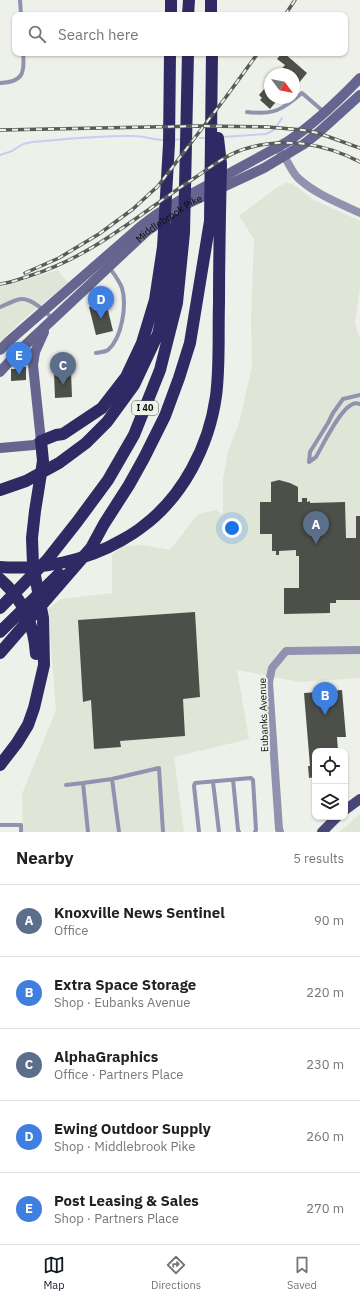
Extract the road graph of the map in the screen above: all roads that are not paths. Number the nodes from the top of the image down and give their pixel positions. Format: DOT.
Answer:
graph roads {
  1 [pos="20,0"];
  2 [pos="171,0"];
  3 [pos="188,0"];
  4 [pos="212,0"];
  5 [pos="21,12"];
  6 [pos="171,12"];
  7 [pos="188,12"];
  8 [pos="211,12"];
  9 [pos="23,56"];
  10 [pos="170,56"];
  11 [pos="188,56"];
  12 [pos="212,56"];
  13 [pos="360,78"];
  14 [pos="0,83"];
  15 [pos="358,100"];
  16 [pos="247,112"];
  17 [pos="324,112"];
  18 [pos="276,149"];
  19 [pos="284,156"];
  20 [pos="360,213"];
  21 [pos="215,222"];
  22 [pos="180,231"];
  23 [pos="106,263"];
  24 [pos="0,307"];
  25 [pos="44,310"];
  26 [pos="51,322"];
  27 [pos="0,350"];
  28 [pos="19,351"];
  29 [pos="96,353"];
  30 [pos="0,372"];
  31 [pos="360,396"];
  32 [pos="360,404"];
  33 [pos="40,441"];
  34 [pos="0,448"];
  35 [pos="0,490"];
  36 [pos="0,567"];
  37 [pos="0,579"];
  38 [pos="52,587"];
  39 [pos="1,608"];
  40 [pos="0,632"];
  41 [pos="360,650"];
  42 [pos="0,653"];
  43 [pos="39,687"];
  44 [pos="5,756"];
  45 [pos="0,765"];
  46 [pos="112,779"];
  47 [pos="232,780"];
  48 [pos="213,782"];
  49 [pos="83,783"];
  50 [pos="66,785"];
  51 [pos="360,799"];
  52 [pos="348,808"];
  53 [pos="335,820"];
  54 [pos="0,825"];
  55 [pos="21,832"];
  56 [pos="88,832"];
  57 [pos="119,832"];
  58 [pos="163,832"];
  59 [pos="199,832"];
  60 [pos="219,832"];
  61 [pos="239,832"];
  62 [pos="255,832"];
  63 [pos="280,832"];
  64 [pos="322,832"];
  1 -- 5 [label="lane"];
  2 -- 6 [label="highway"];
  3 -- 7 [label="highway"];
  4 -- 8 [label="highway"];
  9 -- 14 [label="lane"];
  10 -- 33 [label="highway"];
  11 -- 22 [label="highway, I 40"];
  12 -- 21 [label="highway, I 40"];
  13 -- 17 [label="main road, Middlebrook Pike"];
  15 -- 19 [label="main road, Middlebrook Pike"];
  16 -- 17 [label="lane"];
  17 -- 18 [label="main road, Middlebrook Pike"];
  18 -- 19 [label="street"];
  18 -- 23 [label="main road, Middlebrook Pike"];
  19 -- 20 [label="street"];
  19 -- 23 [label="main road, Middlebrook Pike"];
  21 -- 36 [label="highway"];
  21 -- 38 [label="highway, I 40"];
  22 -- 35 [label="highway"];
  22 -- 39 [label="highway, I 40"];
  23 -- 25 [label="main road, Middlebrook Pike"];
  23 -- 26 [label="main road, Middlebrook Pike"];
  23 -- 29 [label="lane"];
  24 -- 25 [label="lane"];
  25 -- 26 [label="lane"];
  25 -- 27 [label="main road, Middlebrook Pike"];
  25 -- 28 [label="main road"];
  26 -- 28 [label="main road, Middlebrook Pike"];
  26 -- 33 [label="main road"];
  28 -- 30 [label="main road, Middlebrook Pike"];
  31 -- 32 [label="lane"];
  33 -- 34 [label="main road"];
  33 -- 43 [label="highway"];
  37 -- 43 [label="highway"];
  38 -- 40 [label="highway, I 40"];
  38 -- 42 [label="highway"];
  41 -- 63 [label="street, Eubanks Avenue"];
  43 -- 44 [label="highway"];
  44 -- 45 [label="highway"];
  46 -- 49 [label="lane"];
  46 -- 57 [label="lane"];
  46 -- 58 [label="lane"];
  47 -- 48 [label="lane"];
  47 -- 61 [label="lane"];
  47 -- 62 [label="lane"];
  48 -- 59 [label="lane"];
  48 -- 60 [label="lane"];
  49 -- 50 [label="lane"];
  49 -- 56 [label="lane"];
  51 -- 52 [label="main road"];
  53 -- 64 [label="main road"];
  54 -- 55 [label="lane"];
}
